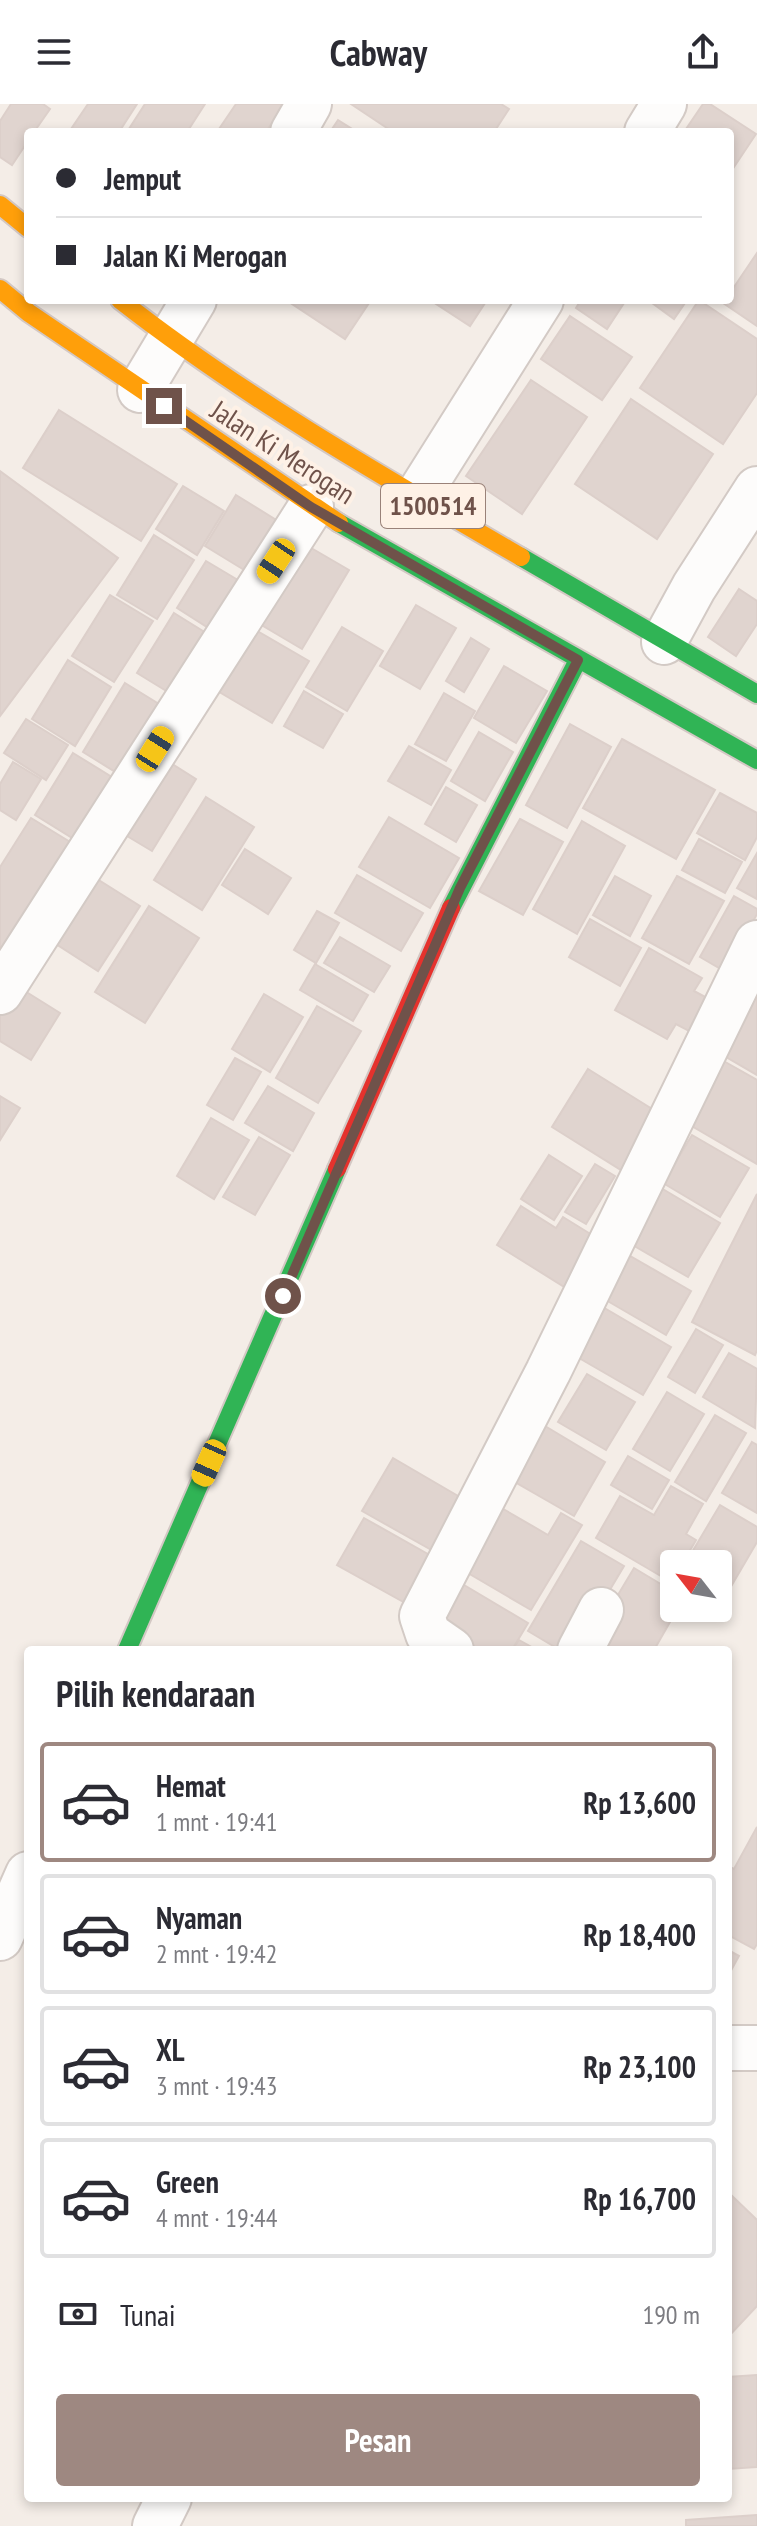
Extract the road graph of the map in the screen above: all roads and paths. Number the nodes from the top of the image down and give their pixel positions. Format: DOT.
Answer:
graph roads {
  1 [pos="309,104"];
  2 [pos="664,104"];
  3 [pos="295,128"];
  4 [pos="649,128"];
  5 [pos="0,205"];
  6 [pos="24,225"];
  7 [pos="0,289"];
  8 [pos="125,304"];
  9 [pos="192,304"];
  10 [pos="538,304"];
  11 [pos="170,339"];
  12 [pos="140,390"];
  13 [pos="757,489"];
  14 [pos="417,497"];
  15 [pos="311,507"];
  16 [pos="664,642"];
  17 [pos="578,660"];
  18 [pos="757,694"];
  19 [pos="757,760"];
  20 [pos="757,943"];
  21 [pos="0,992"];
  22 [pos="601,1610"];
  23 [pos="129,1646"];
  24 [pos="445,1646"];
  25 [pos="582,1646"];
  26 [pos="24,1883"];
  27 [pos="0,1938"];
  28 [pos="732,2048"];
  29 [pos="757,2048"];
  30 [pos="167,2502"];
  31 [pos="155,2526"];
  1 -- 3 [label="street"];
  2 -- 4 [label="street"];
  5 -- 6 [label="main road"];
  7 -- 12 [label="main road, Jalan Ki Merogan / 1500514"];
  8 -- 11 [label="main road, Jalan Ki Merogan / 1500514"];
  9 -- 11 [label="street"];
  10 -- 14 [label="street"];
  11 -- 12 [label="street"];
  11 -- 14 [label="main road, Jalan Ki Merogan / 1500514"];
  12 -- 15 [label="main road, Jalan Ki Merogan / 1500514"];
  13 -- 16 [label="street"];
  14 -- 16 [label="main road, Jalan Ki Merogan / 1500514"];
  15 -- 17 [label="main road, Jalan Ki Merogan / 1500514"];
  15 -- 21 [label="street"];
  16 -- 18 [label="main road, Jalan Ki Merogan / 1500514"];
  17 -- 19 [label="main road, Jalan Ki Merogan / 1500514"];
  17 -- 23 [label="main road"];
  20 -- 24 [label="street"];
  22 -- 25 [label="street"];
  26 -- 27 [label="street"];
  28 -- 29 [label="street"];
  30 -- 31 [label="street"];
}
